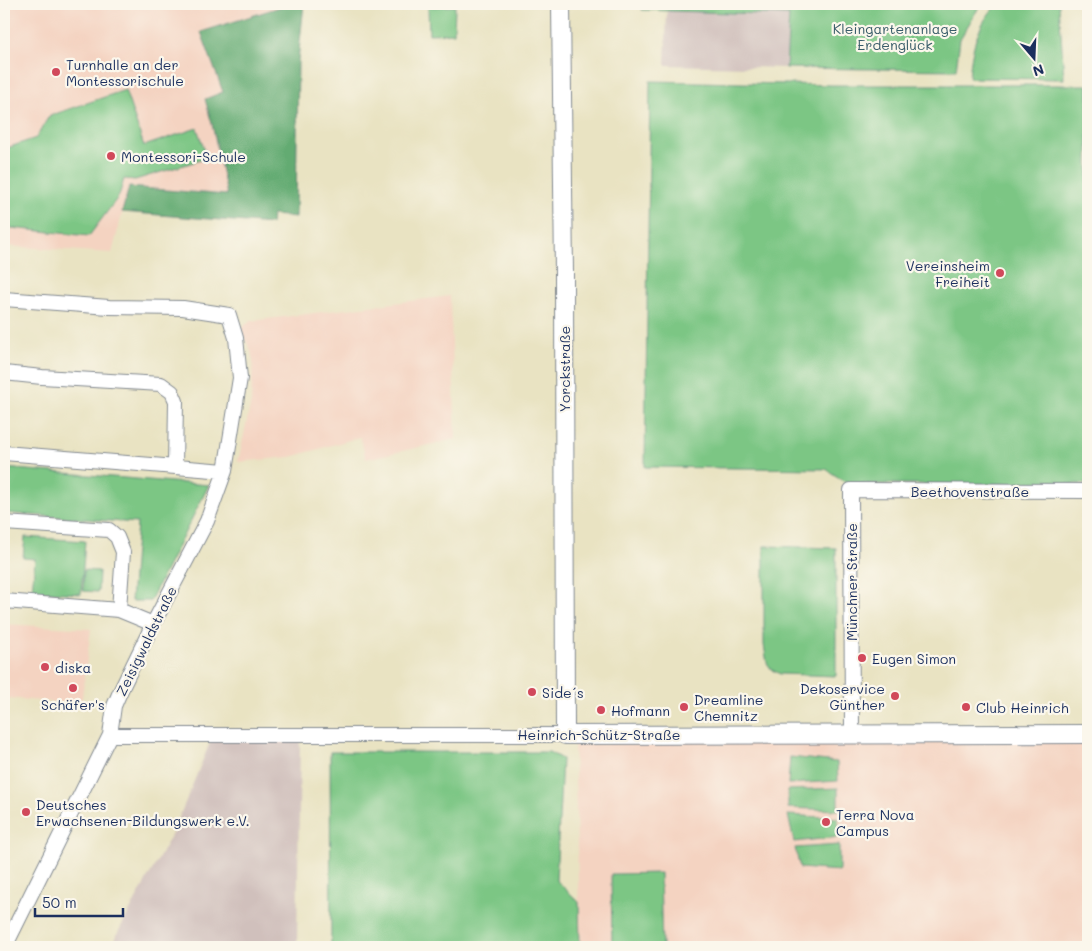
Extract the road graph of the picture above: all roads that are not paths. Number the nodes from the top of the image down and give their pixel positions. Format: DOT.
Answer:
graph roads {
  1 [pos="561,4"];
  2 [pos="4,299"];
  3 [pos="4,373"];
  4 [pos="4,453"];
  5 [pos="175,467"];
  6 [pos="225,471"];
  7 [pos="851,490"];
  8 [pos="1088,491"];
  9 [pos="4,522"];
  10 [pos="4,601"];
  11 [pos="119,610"];
  12 [pos="153,624"];
  13 [pos="1088,734"];
  14 [pos="110,735"];
  15 [pos="565,735"];
  16 [pos="852,735"];
  17 [pos="5,947"];
  1 -- 15 [label="main road, Yorckstraße"];
  2 -- 6 [label="street, Zeisigwaldstraße"];
  3 -- 5 [label="street"];
  4 -- 5 [label="street"];
  5 -- 6 [label="street"];
  6 -- 12 [label="street, Zeisigwaldstraße"];
  7 -- 8 [label="street, Beethovenstraße"];
  7 -- 16 [label="street, Münchner Straße"];
  9 -- 11 [label="street"];
  10 -- 11 [label="street"];
  11 -- 12 [label="street"];
  12 -- 14 [label="street, Zeisigwaldstraße"];
  13 -- 16 [label="main road, Heinrich-Schütz-Straße"];
  14 -- 15 [label="street, Heinrich-Schütz-Straße"];
  14 -- 17 [label="street, Zeisigwaldstraße"];
  15 -- 16 [label="main road, Heinrich-Schütz-Straße"];
}
